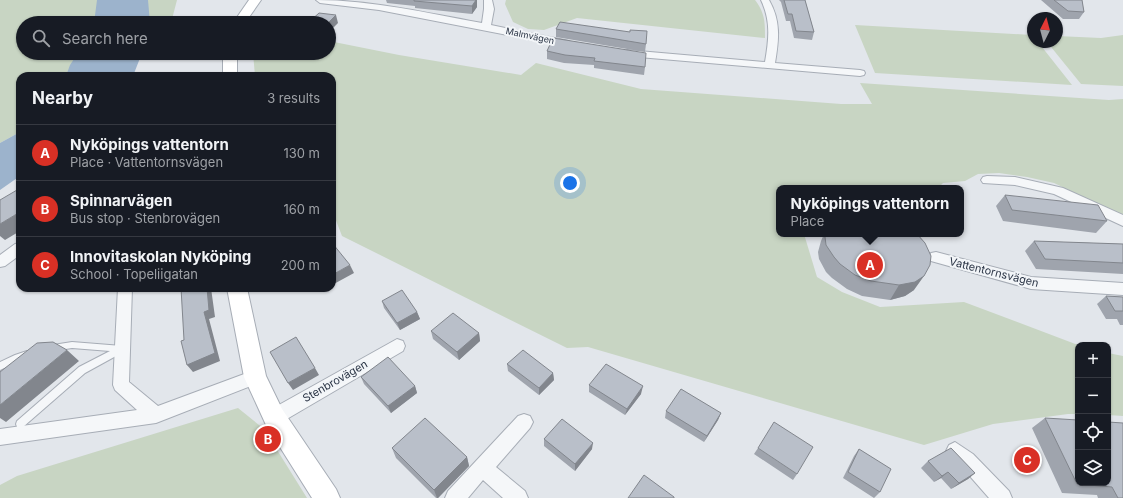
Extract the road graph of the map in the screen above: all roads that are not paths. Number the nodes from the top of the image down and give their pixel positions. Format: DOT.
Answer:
graph roads {
  1 [pos="255,0"];
  2 [pos="320,0"];
  3 [pos="488,0"];
  4 [pos="764,0"];
  5 [pos="244,16"];
  6 [pos="486,27"];
  7 [pos="579,46"];
  8 [pos="616,51"];
  9 [pos="230,60"];
  10 [pos="769,65"];
  11 [pos="230,72"];
  12 [pos="860,72"];
  13 [pos="987,180"];
  14 [pos="1123,221"];
  15 [pos="16,251"];
  16 [pos="936,257"];
  17 [pos="0,262"];
  18 [pos="1123,288"];
  19 [pos="125,292"];
  20 [pos="237,292"];
  21 [pos="397,346"];
  22 [pos="46,349"];
  23 [pos="122,349"];
  24 [pos="32,353"];
  25 [pos="0,366"];
  26 [pos="255,376"];
  27 [pos="156,415"];
  28 [pos="274,417"];
  29 [pos="524,422"];
  30 [pos="20,424"];
  31 [pos="0,437"];
  32 [pos="955,451"];
  33 [pos="483,468"];
  34 [pos="327,498"];
  35 [pos="455,498"];
  36 [pos="518,498"];
  37 [pos="1002,498"];
  1 -- 5 [label="street"];
  2 -- 6 [label="street, Malmvägen"];
  3 -- 6 [label="street"];
  4 -- 10 [label="street"];
  6 -- 7 [label="street, Malmvägen"];
  8 -- 10 [label="street"];
  9 -- 11 [label="street"];
  10 -- 12 [label="street"];
  13 -- 14 [label="street"];
  15 -- 17 [label="street"];
  16 -- 18 [label="street, Vattentornsvägen"];
  19 -- 23 [label="street"];
  20 -- 26 [label="street"];
  21 -- 28 [label="street, Stenbrovägen"];
  22 -- 23 [label="lane"];
  23 -- 27 [label="street"];
  23 -- 30 [label="lane"];
  24 -- 25 [label="lane"];
  26 -- 27 [label="street"];
  26 -- 28 [label="street"];
  27 -- 31 [label="street"];
  28 -- 34 [label="street"];
  29 -- 33 [label="street"];
  32 -- 37 [label="street"];
  33 -- 35 [label="street"];
  33 -- 36 [label="street"];
}
